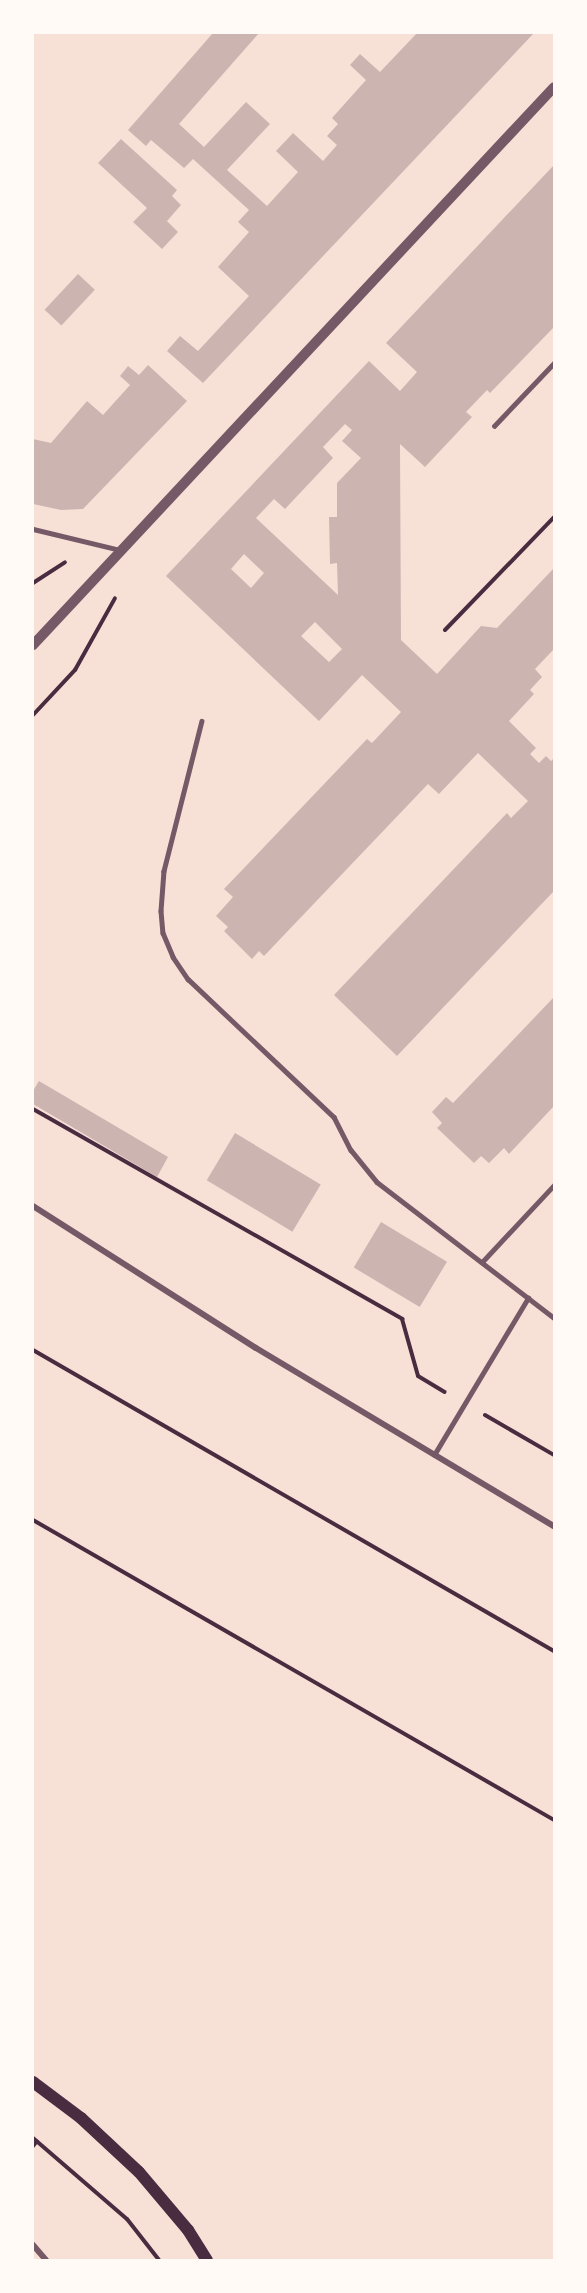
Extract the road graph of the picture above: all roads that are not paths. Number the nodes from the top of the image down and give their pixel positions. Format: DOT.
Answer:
graph roads {
  1 [pos="554,87"];
  2 [pos="554,363"];
  3 [pos="494,426"];
  4 [pos="33,529"];
  5 [pos="122,550"];
  6 [pos="33,645"];
  7 [pos="202,721"];
  8 [pos="554,1185"];
  9 [pos="33,1206"];
  10 [pos="482,1262"];
  11 [pos="528,1298"];
  12 [pos="554,1318"];
  13 [pos="434,1455"];
  14 [pos="554,1526"];
  15 [pos="33,2082"];
  16 [pos="33,2246"];
  17 [pos="46,2260"];
  18 [pos="207,2260"];
  1 -- 5 [label="street"];
  2 -- 3 [label="lane"];
  4 -- 5 [label="street"];
  5 -- 6 [label="street"];
  7 -- 10 [label="lane"];
  8 -- 10 [label="lane"];
  9 -- 13 [label="street"];
  10 -- 11 [label="lane"];
  11 -- 12 [label="lane"];
  11 -- 13 [label="lane"];
  13 -- 14 [label="street"];
  15 -- 18 [label="main road"];
  16 -- 17 [label="street"];
}
